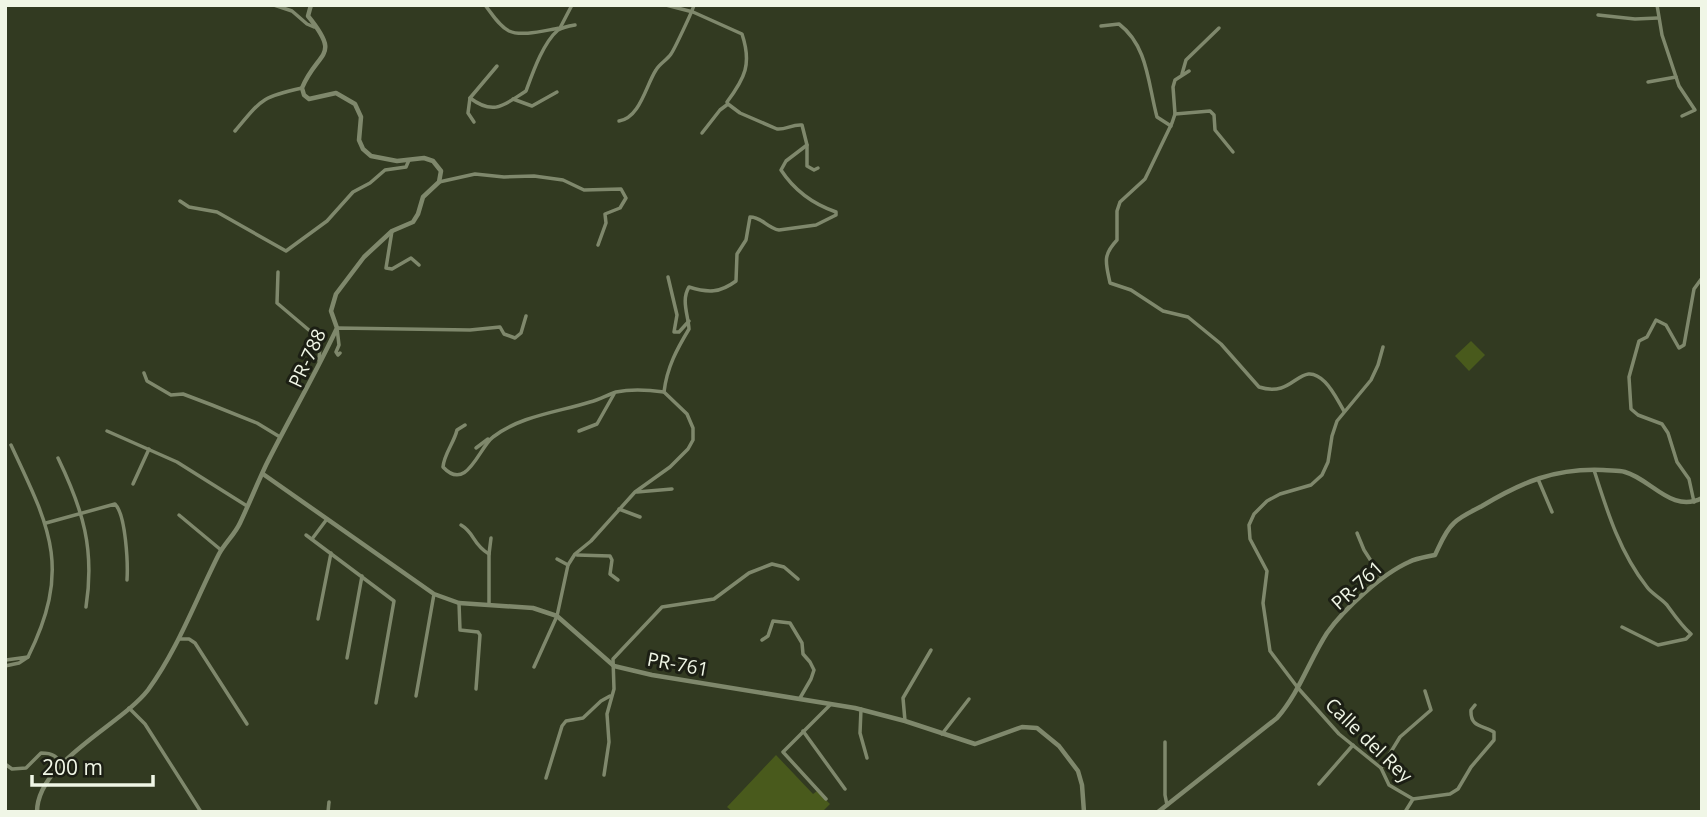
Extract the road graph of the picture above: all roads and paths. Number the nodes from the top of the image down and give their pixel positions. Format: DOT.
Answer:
graph roads {
  1 [pos="274,5"];
  2 [pos="311,5"];
  3 [pos="485,5"];
  4 [pos="572,5"];
  5 [pos="666,5"];
  6 [pos="694,5"];
  7 [pos="1657,5"];
  8 [pos="693,12"];
  9 [pos="1598,15"];
  10 [pos="1658,18"];
  11 [pos="575,25"];
  12 [pos="316,26"];
  13 [pos="1101,26"];
  14 [pos="560,28"];
  15 [pos="1219,28"];
  16 [pos="497,66"];
  17 [pos="1189,71"];
  18 [pos="1182,74"];
  19 [pos="1676,77"];
  20 [pos="1648,82"];
  21 [pos="302,88"];
  22 [pos="557,92"];
  23 [pos="470,98"];
  24 [pos="513,99"];
  25 [pos="728,104"];
  26 [pos="1175,114"];
  27 [pos="1682,116"];
  28 [pos="619,121"];
  29 [pos="474,122"];
  30 [pos="1171,127"];
  31 [pos="235,131"];
  32 [pos="702,133"];
  33 [pos="807,145"];
  34 [pos="1233,152"];
  35 [pos="409,160"];
  36 [pos="818,168"];
  37 [pos="439,182"];
  38 [pos="180,201"];
  39 [pos="392,230"];
  40 [pos="598,245"];
  41 [pos="419,265"];
  42 [pos="278,272"];
  43 [pos="668,277"];
  44 [pos="1702,278"];
  45 [pos="526,316"];
  46 [pos="689,320"];
  47 [pos="337,328"];
  48 [pos="1382,347"];
  49 [pos="340,353"];
  50 [pos="144,373"];
  51 [pos="315,376"];
  52 [pos="615,392"];
  53 [pos="664,392"];
  54 [pos="1344,411"];
  55 [pos="465,425"];
  56 [pos="107,431"];
  57 [pos="579,431"];
  58 [pos="282,438"];
  59 [pos="490,438"];
  60 [pos="11,445"];
  61 [pos="475,448"];
  62 [pos="149,449"];
  63 [pos="58,458"];
  64 [pos="1594,470"];
  65 [pos="263,474"];
  66 [pos="1537,477"];
  67 [pos="133,484"];
  68 [pos="672,489"];
  69 [pos="635,492"];
  70 [pos="1702,498"];
  71 [pos="1694,502"];
  72 [pos="247,506"];
  73 [pos="619,509"];
  74 [pos="1552,512"];
  75 [pos="82,513"];
  76 [pos="178,515"];
  77 [pos="640,517"];
  78 [pos="327,519"];
  79 [pos="46,523"];
  80 [pos="461,525"];
  81 [pos="1357,533"];
  82 [pos="306,535"];
  83 [pos="491,538"];
  84 [pos="312,539"];
  85 [pos="221,550"];
  86 [pos="331,553"];
  87 [pos="489,554"];
  88 [pos="575,554"];
  89 [pos="557,559"];
  90 [pos="568,565"];
  91 [pos="362,576"];
  92 [pos="1382,578"];
  93 [pos="798,579"];
  94 [pos="127,580"];
  95 [pos="618,580"];
  96 [pos="434,594"];
  97 [pos="459,603"];
  98 [pos="489,604"];
  99 [pos="86,607"];
  100 [pos="557,616"];
  101 [pos="318,619"];
  102 [pos="1622,627"];
  103 [pos="177,639"];
  104 [pos="762,640"];
  105 [pos="931,650"];
  106 [pos="347,658"];
  107 [pos="6,661"];
  108 [pos="614,666"];
  109 [pos="534,667"];
  110 [pos="1298,688"];
  111 [pos="476,689"];
  112 [pos="1424,691"];
  113 [pos="416,696"];
  114 [pos="611,696"];
  115 [pos="800,698"];
  116 [pos="969,699"];
  117 [pos="376,703"];
  118 [pos="831,704"];
  119 [pos="1475,705"];
  120 [pos="129,708"];
  121 [pos="861,709"];
  122 [pos="905,721"];
  123 [pos="247,724"];
  124 [pos="803,731"];
  125 [pos="942,734"];
  126 [pos="1166,742"];
  127 [pos="1353,745"];
  128 [pos="867,758"];
  129 [pos="5,764"];
  130 [pos="62,766"];
  131 [pos="1381,768"];
  132 [pos="604,775"];
  133 [pos="546,778"];
  134 [pos="1319,784"];
  135 [pos="845,789"];
  136 [pos="827,799"];
  137 [pos="1413,799"];
  138 [pos="329,802"];
  139 [pos="1167,805"];
  140 [pos="37,812"];
  141 [pos="201,812"];
  142 [pos="328,812"];
  143 [pos="1084,812"];
  144 [pos="1158,812"];
  145 [pos="1405,812"];
  1 -- 12 [label="street"];
  2 -- 12 [label="street"];
  3 -- 14 [label="street"];
  4 -- 14 [label="street"];
  5 -- 8 [label="street"];
  6 -- 8 [label="street"];
  7 -- 10 [label="street"];
  8 -- 25 [label="street"];
  8 -- 28 [label="street"];
  9 -- 10 [label="street"];
  10 -- 19 [label="street"];
  11 -- 14 [label="street"];
  12 -- 21 [label="street"];
  13 -- 30 [label="street"];
  14 -- 24 [label="street"];
  15 -- 18 [label="street"];
  16 -- 23 [label="street"];
  17 -- 18 [label="street"];
  18 -- 26 [label="street"];
  19 -- 20 [label="street"];
  19 -- 27 [label="street"];
  21 -- 31 [label="street"];
  21 -- 35 [label="street"];
  22 -- 24 [label="street"];
  23 -- 24 [label="street"];
  23 -- 29 [label="street"];
  25 -- 32 [label="street"];
  25 -- 33 [label="street"];
  26 -- 30 [label="street"];
  26 -- 34 [label="street"];
  30 -- 54 [label="street"];
  33 -- 36 [label="street"];
  33 -- 46 [label="street"];
  35 -- 37 [label="street"];
  35 -- 38 [label="street"];
  37 -- 39 [label="street, PR-788 / PR-788"];
  37 -- 40 [label="street"];
  39 -- 41 [label="street"];
  39 -- 47 [label="street, PR-788 / PR-788"];
  42 -- 51 [label="street"];
  43 -- 46 [label="street"];
  44 -- 71 [label="street"];
  45 -- 47 [label="street"];
  46 -- 53 [label="street"];
  47 -- 49 [label="street"];
  47 -- 51 [label="street, PR-788 / PR-788"];
  48 -- 54 [label="street"];
  50 -- 58 [label="street"];
  51 -- 58 [label="street, PR-788 / PR-788"];
  52 -- 53 [label="street"];
  52 -- 57 [label="street"];
  52 -- 59 [label="street"];
  53 -- 69 [label="street"];
  54 -- 110 [label="street, Calle del Rey"];
  55 -- 59 [label="street"];
  56 -- 62 [label="street"];
  58 -- 65 [label="street, PR-788 / PR-788"];
  59 -- 61 [label="street"];
  60 -- 79 [label="street"];
  62 -- 67 [label="street"];
  62 -- 72 [label="street"];
  63 -- 75 [label="street"];
  64 -- 66 [label="street, PR-761 / PR-761"];
  64 -- 71 [label="street, PR-761 / PR-761"];
  64 -- 102 [label="street"];
  65 -- 72 [label="street, PR-788 / PR-788"];
  65 -- 78 [label="street, PR-761 / PR-761"];
  66 -- 74 [label="street"];
  66 -- 92 [label="street, PR-761 / PR-761"];
  68 -- 69 [label="street"];
  69 -- 73 [label="street"];
  70 -- 71 [label="street"];
  72 -- 85 [label="street, PR-788 / PR-788"];
  73 -- 77 [label="street"];
  73 -- 88 [label="street"];
  75 -- 79 [label="street"];
  75 -- 94 [label="street"];
  75 -- 99 [label="street"];
  76 -- 85 [label="street"];
  78 -- 84 [label="street"];
  78 -- 96 [label="street, PR-761 / PR-761"];
  79 -- 107 [label="street"];
  80 -- 87 [label="street"];
  81 -- 92 [label="street"];
  82 -- 84 [label="street"];
  83 -- 87 [label="street"];
  84 -- 86 [label="street"];
  85 -- 103 [label="street, PR-788 / PR-788"];
  86 -- 91 [label="street"];
  86 -- 101 [label="street"];
  87 -- 98 [label="street"];
  88 -- 90 [label="street"];
  88 -- 95 [label="street"];
  89 -- 90 [label="street"];
  90 -- 100 [label="street"];
  91 -- 106 [label="street"];
  91 -- 117 [label="street"];
  92 -- 110 [label="street, PR-761 / PR-761"];
  93 -- 108 [label="street"];
  96 -- 97 [label="street, PR-761 / PR-761"];
  96 -- 113 [label="street"];
  97 -- 98 [label="street, PR-761 / PR-761"];
  97 -- 111 [label="street"];
  98 -- 100 [label="street, PR-761 / PR-761"];
  100 -- 108 [label="street, PR-761 / PR-761"];
  100 -- 109 [label="street"];
  103 -- 120 [label="street, PR-788 / PR-788"];
  103 -- 123 [label="street"];
  104 -- 115 [label="street"];
  105 -- 122 [label="street"];
  108 -- 114 [label="street"];
  108 -- 115 [label="street, PR-761 / PR-761"];
  110 -- 127 [label="street, Calle del Rey"];
  110 -- 139 [label="street, PR-761 / PR-761"];
  112 -- 131 [label="street"];
  114 -- 132 [label="street"];
  114 -- 133 [label="street"];
  115 -- 118 [label="street, PR-761 / PR-761"];
  116 -- 125 [label="street"];
  118 -- 121 [label="street, PR-761 / PR-761"];
  118 -- 124 [label="street"];
  119 -- 137 [label="street"];
  120 -- 130 [label="street, PR-788 / PR-788"];
  120 -- 141 [label="street"];
  121 -- 122 [label="street, PR-761 / PR-761"];
  121 -- 128 [label="street"];
  122 -- 125 [label="street, PR-761 / PR-761"];
  124 -- 135 [label="street"];
  124 -- 136 [label="street"];
  125 -- 143 [label="street, PR-761 / PR-761"];
  126 -- 139 [label="street"];
  127 -- 131 [label="street, Calle del Rey"];
  127 -- 134 [label="street"];
  129 -- 130 [label="street"];
  130 -- 140 [label="street, PR-788 / PR-788"];
  131 -- 137 [label="street, Calle del Rey"];
  137 -- 145 [label="street, Calle del Rey"];
  138 -- 142 [label="street"];
  139 -- 144 [label="street, PR-761 / PR-761"];
}
